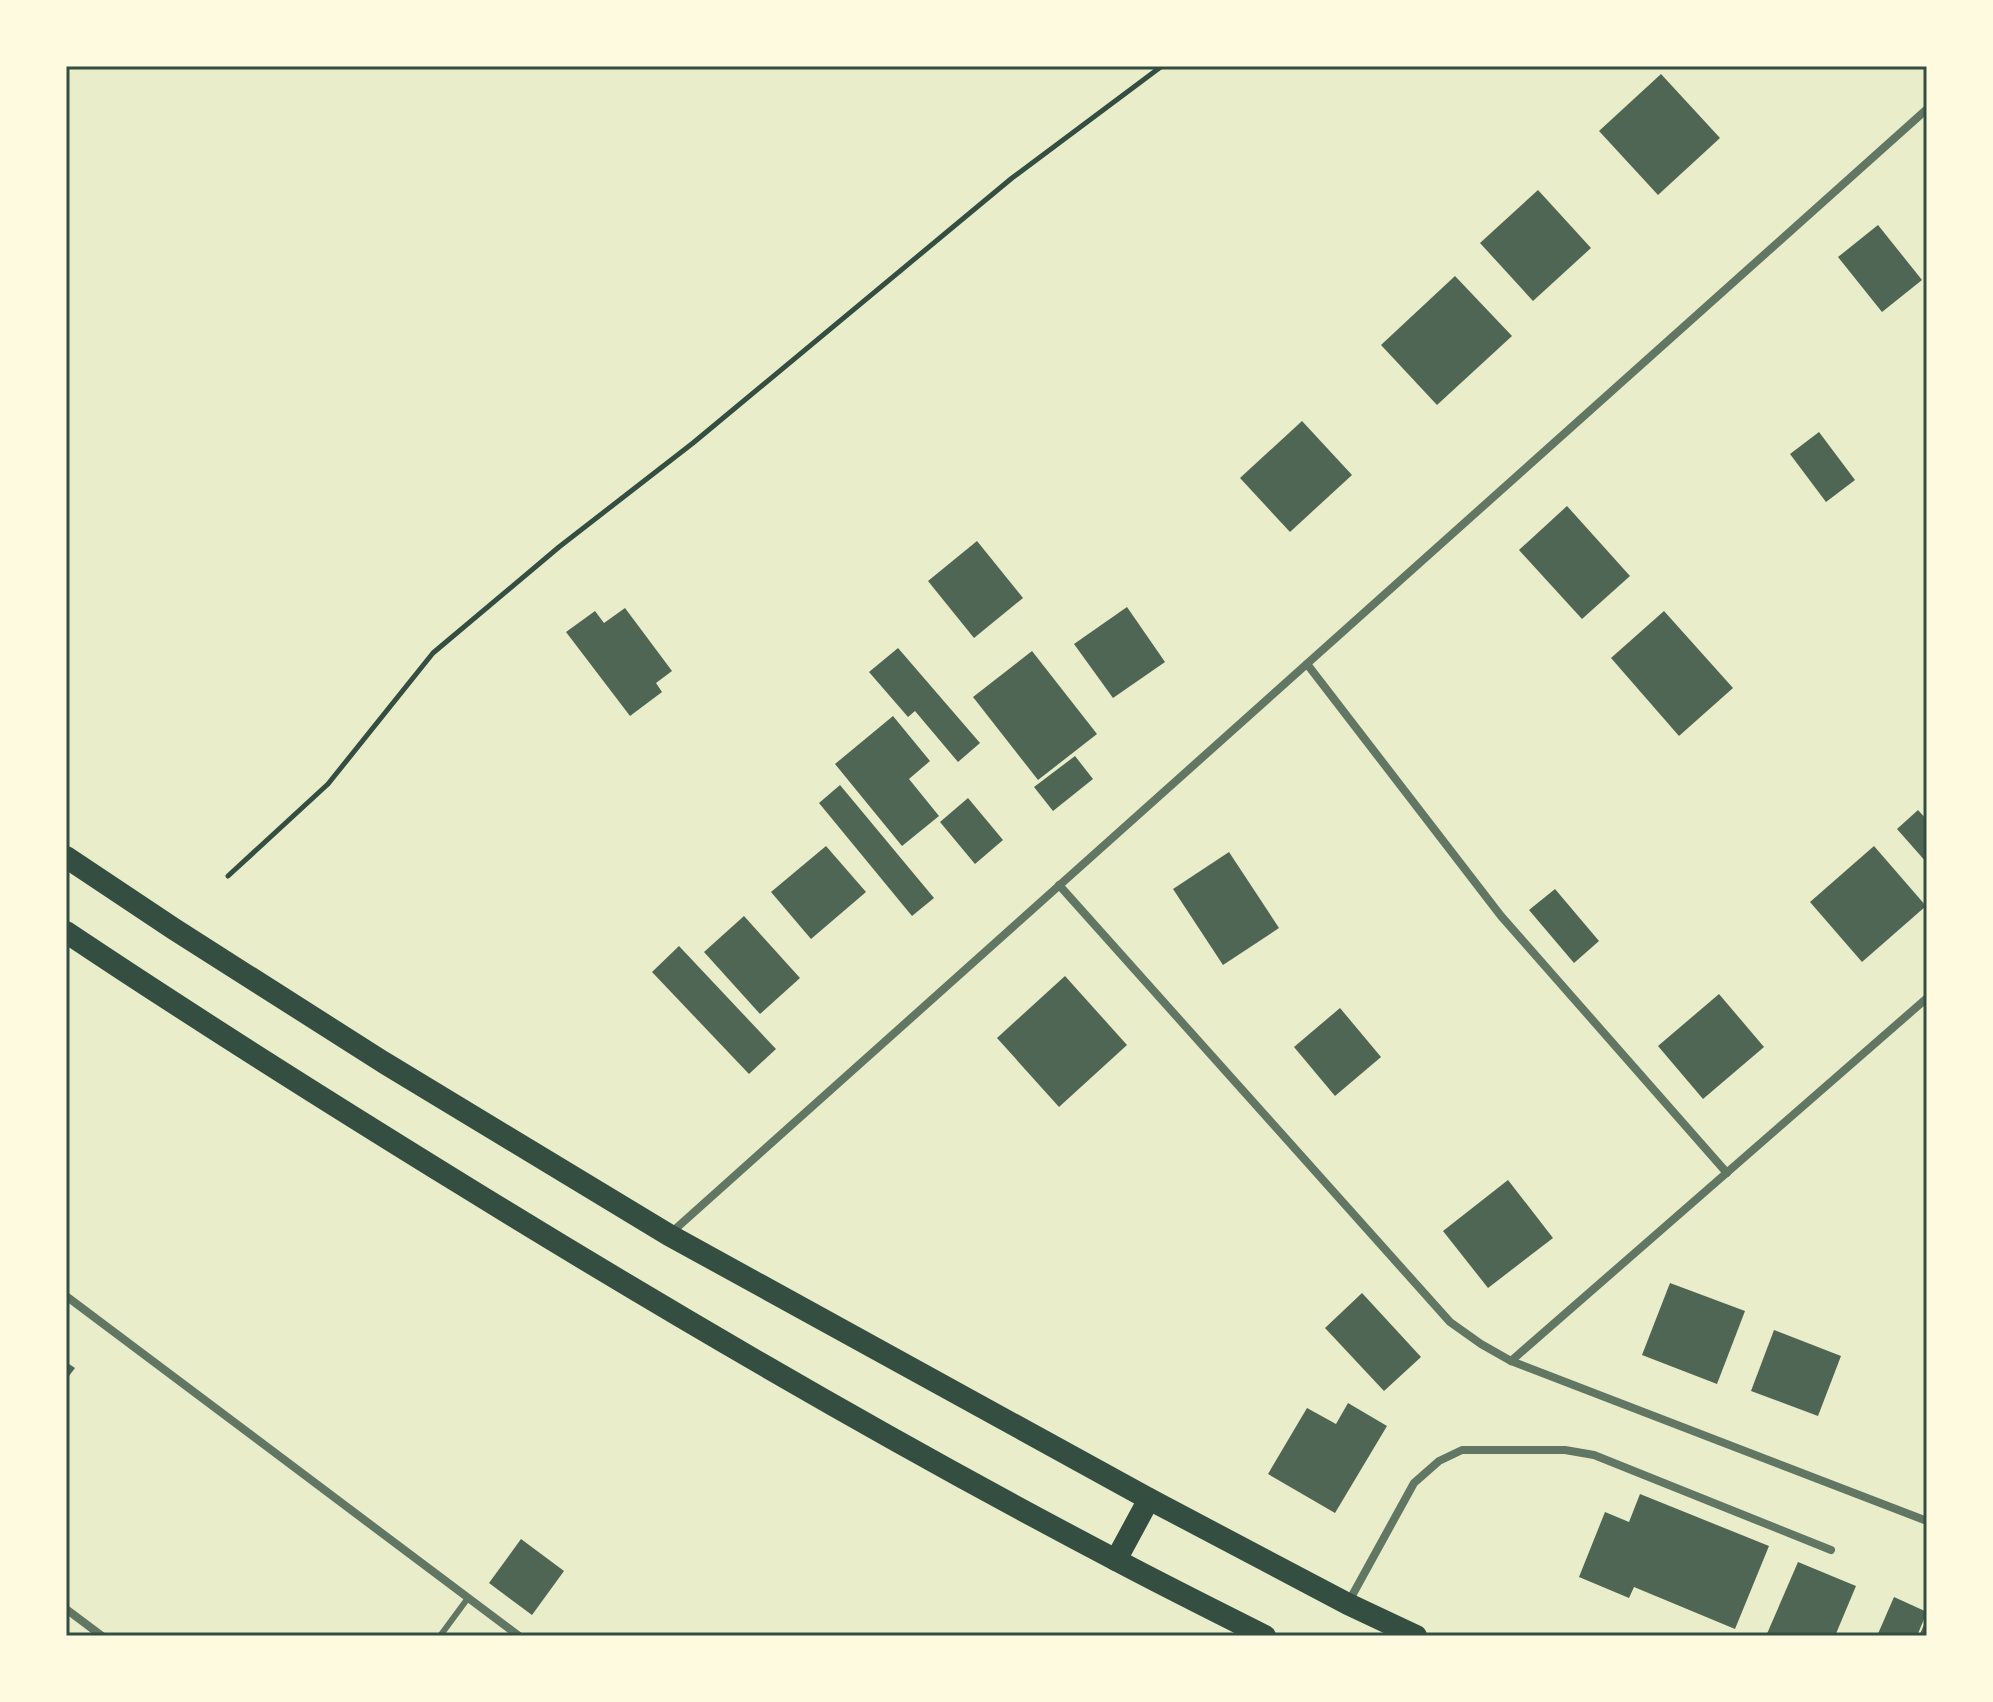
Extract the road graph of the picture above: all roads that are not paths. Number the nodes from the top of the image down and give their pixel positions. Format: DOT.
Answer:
graph roads {
  1 [pos="1927,109"];
  2 [pos="1307,664"];
  3 [pos="66,857"];
  4 [pos="1059,885"];
  5 [pos="66,932"];
  6 [pos="1927,998"];
  7 [pos="1727,1173"];
  8 [pos="669,1235"];
  9 [pos="66,1296"];
  10 [pos="1511,1361"];
  11 [pos="1149,1499"];
  12 [pos="1927,1521"];
  13 [pos="1831,1550"];
  14 [pos="1116,1560"];
  15 [pos="468,1598"];
  16 [pos="1348,1604"];
  17 [pos="66,1609"];
  18 [pos="102,1636"];
  19 [pos="440,1636"];
  20 [pos="519,1636"];
  21 [pos="1265,1636"];
  22 [pos="1416,1636"];
  1 -- 2 [label="street"];
  2 -- 4 [label="street"];
  2 -- 7 [label="street"];
  3 -- 8 [label="highway"];
  4 -- 8 [label="street"];
  4 -- 10 [label="street"];
  5 -- 14 [label="highway"];
  6 -- 7 [label="street"];
  7 -- 10 [label="street"];
  8 -- 11 [label="highway"];
  9 -- 15 [label="street"];
  10 -- 12 [label="street"];
  11 -- 14 [label="highway"];
  11 -- 16 [label="highway"];
  13 -- 16 [label="street"];
  14 -- 21 [label="highway"];
  15 -- 19 [label="lane"];
  15 -- 20 [label="street"];
  16 -- 22 [label="highway"];
  17 -- 18 [label="street"];
}
